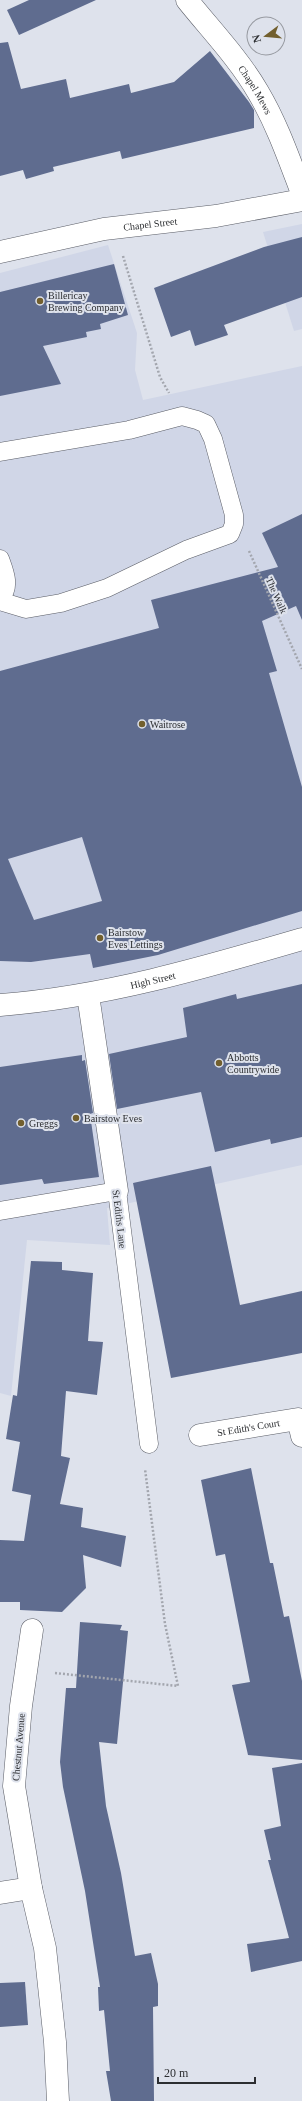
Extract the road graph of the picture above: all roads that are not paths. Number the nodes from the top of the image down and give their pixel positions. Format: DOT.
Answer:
graph roads {
  1 [pos="187,0"];
  2 [pos="302,193"];
  3 [pos="302,200"];
  4 [pos="0,252"];
  5 [pos="0,452"];
  6 [pos="0,558"];
  7 [pos="0,600"];
  8 [pos="302,939"];
  9 [pos="88,995"];
  10 [pos="0,1005"];
  11 [pos="117,1191"];
  12 [pos="0,1211"];
  13 [pos="301,1424"];
  14 [pos="200,1435"];
  15 [pos="149,1444"];
  16 [pos="32,1630"];
  17 [pos="31,1888"];
  18 [pos="0,1893"];
  19 [pos="58,2101"];
  1 -- 2 [label="street, Chapel Mews"];
  3 -- 4 [label="street, Chapel Street"];
  5 -- 7 [label="lane"];
  6 -- 7 [label="lane"];
  8 -- 9 [label="street, High Street"];
  9 -- 10 [label="street, High Street"];
  9 -- 11 [label="street, St Ediths Lane"];
  11 -- 12 [label="lane"];
  11 -- 15 [label="lane, St Ediths Lane"];
  13 -- 14 [label="street, St Edith's Court"];
  16 -- 17 [label="street, Chestnut Avenue"];
  17 -- 18 [label="street"];
  17 -- 19 [label="street, Chestnut Avenue"];
}
